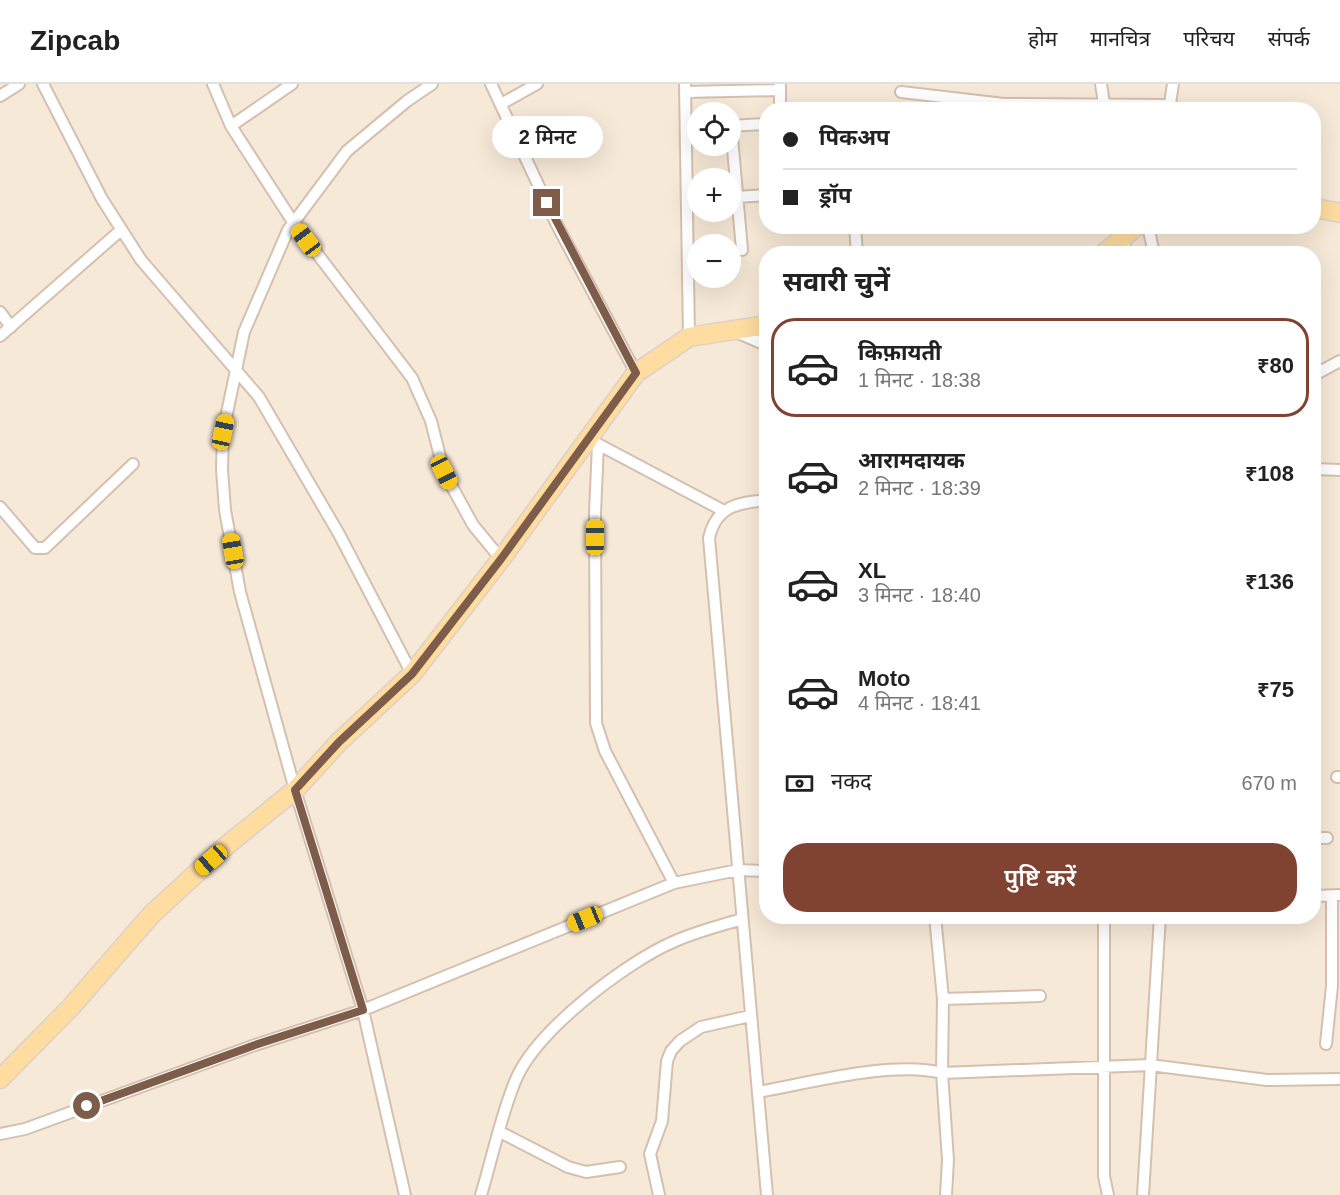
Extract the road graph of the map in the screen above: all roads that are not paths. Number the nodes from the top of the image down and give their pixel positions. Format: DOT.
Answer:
graph roads {
  1 [pos="20,84"];
  2 [pos="43,84"];
  3 [pos="213,84"];
  4 [pos="292,84"];
  5 [pos="432,84"];
  6 [pos="491,84"];
  7 [pos="537,84"];
  8 [pos="1101,84"];
  9 [pos="1173,84"];
  10 [pos="780,87"];
  11 [pos="685,88"];
  12 [pos="901,92"];
  13 [pos="0,96"];
  14 [pos="987,102"];
  15 [pos="1104,102"];
  16 [pos="1170,102"];
  17 [pos="501,104"];
  18 [pos="759,124"];
  19 [pos="741,125"];
  20 [pos="231,126"];
  21 [pos="685,129"];
  22 [pos="759,195"];
  23 [pos="741,197"];
  24 [pos="1321,209"];
  25 [pos="1340,213"];
  26 [pos="293,222"];
  27 [pos="739,222"];
  28 [pos="121,230"];
  29 [pos="1127,236"];
  30 [pos="1114,246"];
  31 [pos="742,250"];
  32 [pos="0,312"];
  33 [pos="759,326"];
  34 [pos="11,327"];
  35 [pos="733,331"];
  36 [pos="0,336"];
  37 [pos="688,337"];
  38 [pos="759,342"];
  39 [pos="1340,361"];
  40 [pos="237,371"];
  41 [pos="1321,371"];
  42 [pos="636,373"];
  43 [pos="592,441"];
  44 [pos="133,464"];
  45 [pos="1321,469"];
  46 [pos="1340,470"];
  47 [pos="759,501"];
  48 [pos="0,507"];
  49 [pos="724,511"];
  50 [pos="501,559"];
  51 [pos="412,674"];
  52 [pos="295,790"];
  53 [pos="1321,838"];
  54 [pos="1327,838"];
  55 [pos="738,870"];
  56 [pos="759,871"];
  57 [pos="674,883"];
  58 [pos="1336,896"];
  59 [pos="742,918"];
  60 [pos="936,924"];
  61 [pos="1104,924"];
  62 [pos="1159,924"];
  63 [pos="1040,996"];
  64 [pos="943,999"];
  65 [pos="363,1010"];
  66 [pos="750,1016"];
  67 [pos="1326,1044"];
  68 [pos="1150,1065"];
  69 [pos="1104,1066"];
  70 [pos="942,1073"];
  71 [pos="0,1079"];
  72 [pos="1340,1079"];
  73 [pos="758,1092"];
  74 [pos="500,1132"];
  75 [pos="0,1134"];
  76 [pos="620,1167"];
  77 [pos="405,1195"];
  78 [pos="481,1195"];
  79 [pos="659,1195"];
  80 [pos="767,1195"];
  81 [pos="946,1195"];
  82 [pos="1107,1195"];
  83 [pos="1143,1195"];
  1 -- 13 [label="street"];
  2 -- 28 [label="street"];
  3 -- 20 [label="street"];
  4 -- 20 [label="street"];
  5 -- 26 [label="street"];
  6 -- 17 [label="street"];
  7 -- 17 [label="street"];
  8 -- 15 [label="street"];
  9 -- 16 [label="street"];
  10 -- 11 [label="street"];
  11 -- 21 [label="street"];
  12 -- 14 [label="street"];
  17 -- 42 [label="street"];
  18 -- 19 [label="street"];
  20 -- 26 [label="street"];
  21 -- 37 [label="street"];
  22 -- 23 [label="street"];
  24 -- 25 [label="main road"];
  26 -- 40 [label="street"];
  26 -- 50 [label="street"];
  27 -- 31 [label="street"];
  28 -- 34 [label="street"];
  28 -- 40 [label="street"];
  29 -- 30 [label="main road"];
  32 -- 34 [label="street"];
  33 -- 35 [label="main road"];
  34 -- 36 [label="street"];
  35 -- 37 [label="main road"];
  35 -- 38 [label="street"];
  37 -- 42 [label="main road"];
  39 -- 41 [label="street"];
  40 -- 51 [label="street"];
  40 -- 52 [label="street"];
  42 -- 43 [label="main road"];
  43 -- 49 [label="street"];
  43 -- 50 [label="main road"];
  43 -- 57 [label="street"];
  44 -- 48 [label="street"];
  45 -- 46 [label="street"];
  47 -- 49 [label="street"];
  49 -- 55 [label="street"];
  50 -- 51 [label="main road"];
  51 -- 52 [label="main road"];
  52 -- 65 [label="street"];
  52 -- 71 [label="main road"];
  53 -- 54 [label="street"];
  55 -- 56 [label="street"];
  55 -- 57 [label="street"];
  55 -- 59 [label="street"];
  57 -- 65 [label="street"];
  58 -- 67 [label="street"];
  59 -- 66 [label="street"];
  59 -- 74 [label="street"];
  60 -- 64 [label="street"];
  61 -- 69 [label="street"];
  62 -- 68 [label="street"];
  63 -- 64 [label="street"];
  64 -- 70 [label="street"];
  65 -- 75 [label="street"];
  65 -- 77 [label="street"];
  66 -- 73 [label="street"];
  66 -- 79 [label="street"];
  68 -- 69 [label="street"];
  68 -- 72 [label="street"];
  68 -- 83 [label="street"];
  69 -- 70 [label="street"];
  69 -- 82 [label="street"];
  70 -- 73 [label="street"];
  70 -- 81 [label="street"];
  73 -- 80 [label="street"];
  74 -- 76 [label="street"];
  74 -- 78 [label="street"];
}
